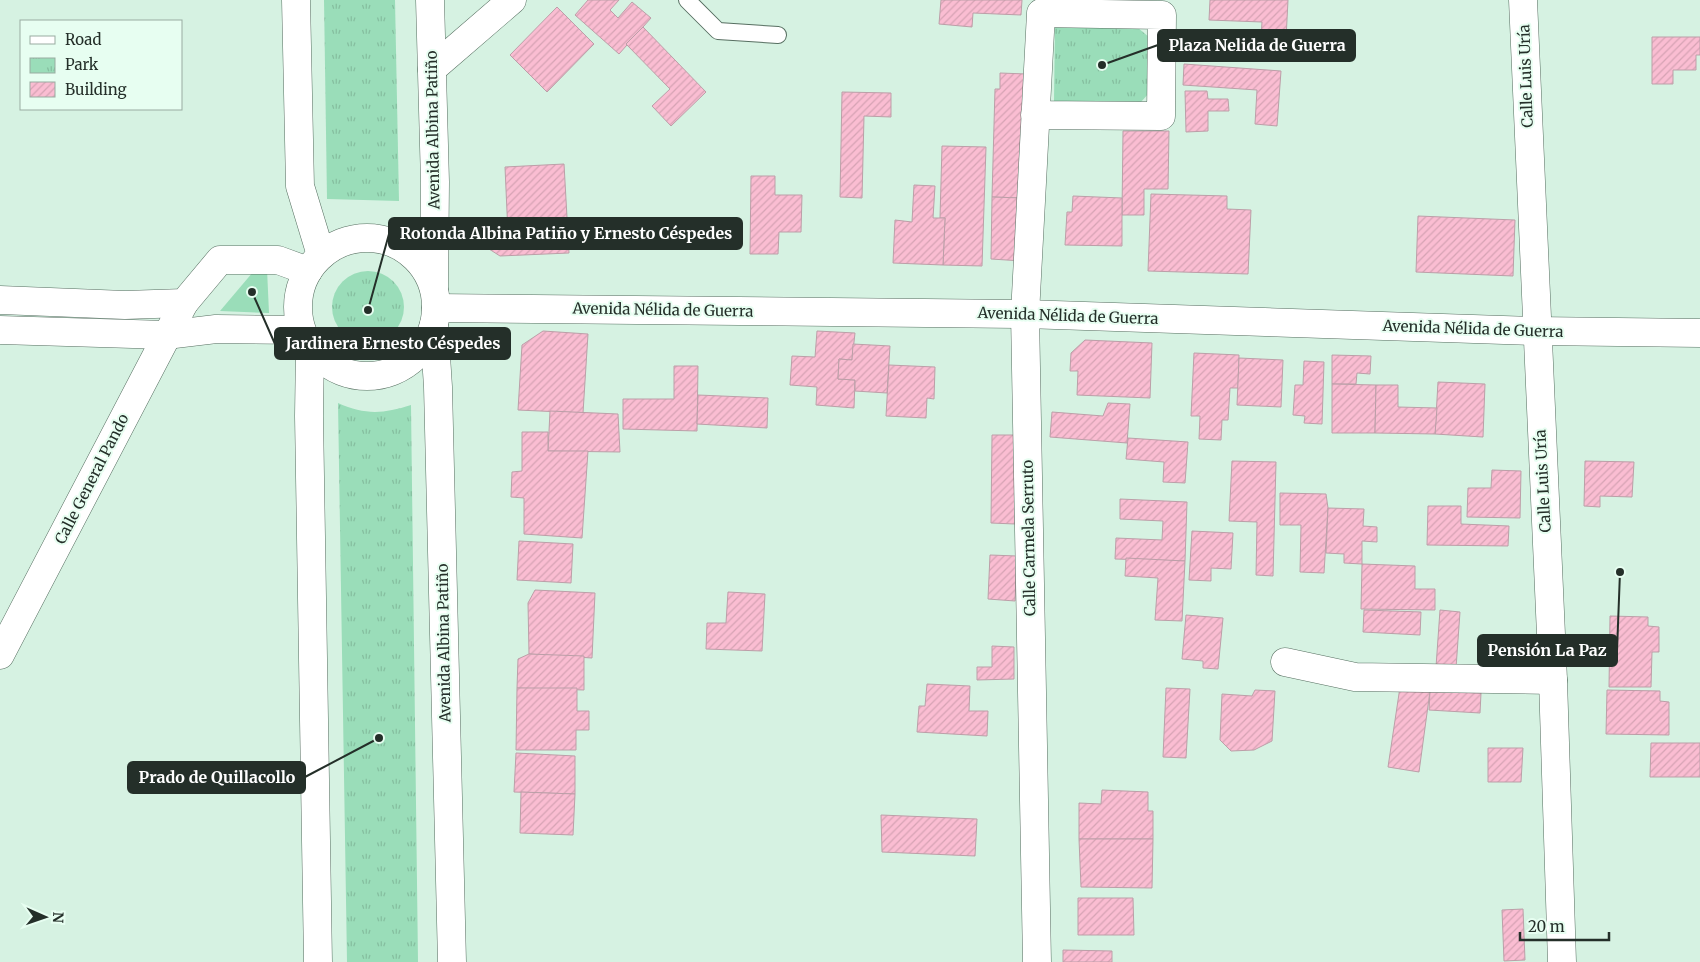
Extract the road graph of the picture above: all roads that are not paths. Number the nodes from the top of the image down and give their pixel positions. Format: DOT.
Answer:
graph roads {
  1 [pos="296,0"];
  2 [pos="430,0"];
  3 [pos="512,0"];
  4 [pos="687,0"];
  5 [pos="1523,0"];
  6 [pos="778,35"];
  7 [pos="432,69"];
  8 [pos="1035,115"];
  9 [pos="314,263"];
  10 [pos="0,300"];
  11 [pos="184,303"];
  12 [pos="434,308"];
  13 [pos="1025,314"];
  14 [pos="0,330"];
  15 [pos="1536,332"];
  16 [pos="1700,333"];
  17 [pos="166,335"];
  18 [pos="306,338"];
  19 [pos="0,655"];
  20 [pos="1285,662"];
  21 [pos="1553,680"];
  22 [pos="318,962"];
  23 [pos="452,962"];
  24 [pos="1037,962"];
  25 [pos="1562,962"];
  1 -- 9 [label="main road"];
  2 -- 7 [label="main road, Avenida Albina Patiño"];
  3 -- 7 [label="main road"];
  4 -- 6 [label="lane"];
  5 -- 15 [label="main road, Calle Luis Uría"];
  7 -- 12 [label="main road, Avenida Albina Patiño"];
  8 -- 8 [label="main road, Calle Carmela Serruto"];
  8 -- 13 [label="main road, Calle Carmela Serruto"];
  9 -- 11 [label="main road, Calle General Pando"];
  9 -- 12 [label="main road"];
  9 -- 18 [label="main road"];
  10 -- 11 [label="main road"];
  11 -- 17 [label="main road, Calle General Pando"];
  12 -- 13 [label="main road, Avenida Nélida de Guerra"];
  12 -- 18 [label="main road"];
  12 -- 23 [label="main road, Avenida Albina Patiño"];
  13 -- 15 [label="main road, Avenida Nélida de Guerra"];
  13 -- 24 [label="main road, Calle Carmela Serruto"];
  14 -- 17 [label="main road"];
  15 -- 16 [label="main road, Avenida Nélida de Guerra"];
  15 -- 21 [label="main road, Calle Luis Uría"];
  17 -- 18 [label="main road"];
  17 -- 19 [label="main road, Calle General Pando"];
  18 -- 22 [label="main road"];
  20 -- 21 [label="main road"];
  21 -- 25 [label="main road, Calle Luis Uría"];
}
